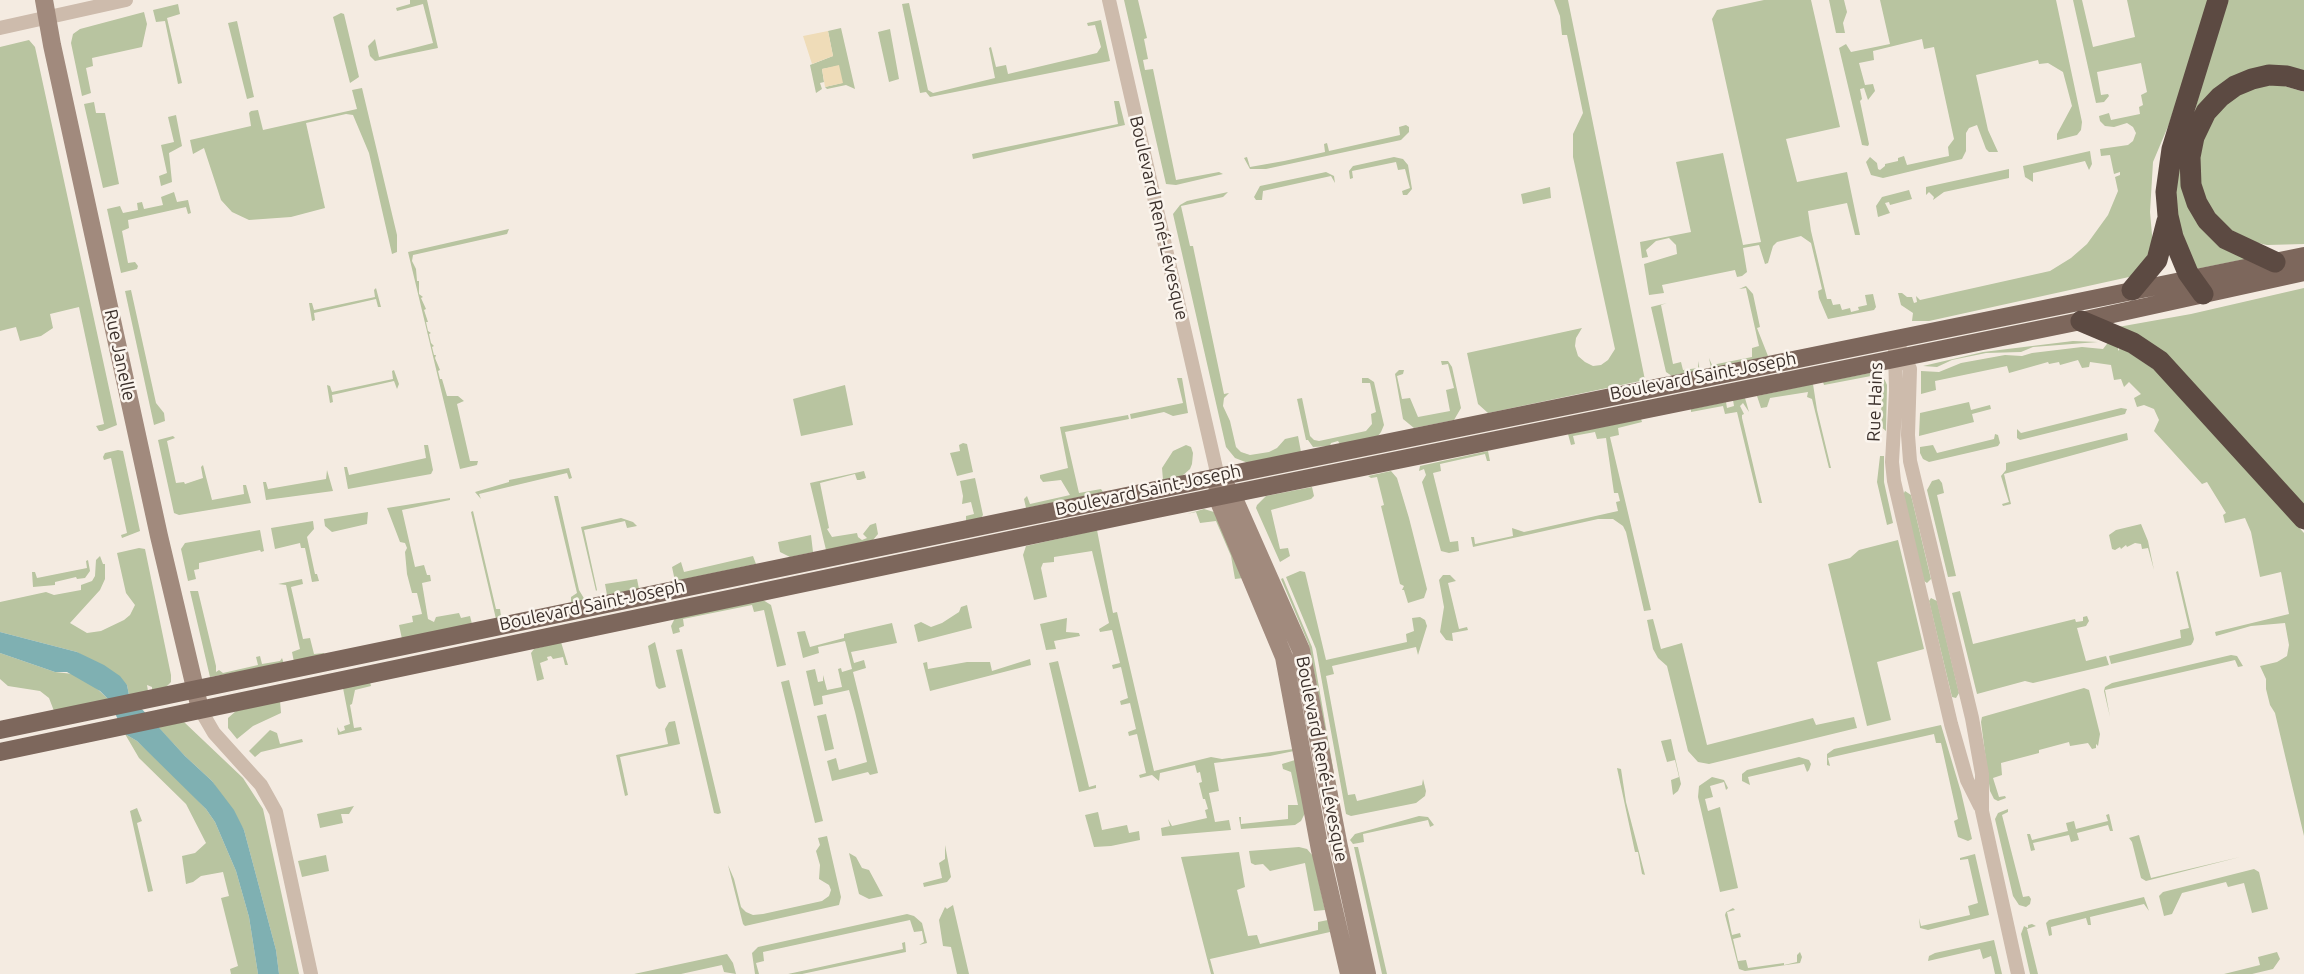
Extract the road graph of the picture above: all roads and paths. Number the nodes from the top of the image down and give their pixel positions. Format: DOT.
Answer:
graph roads {
  1 [pos="44,0"];
  2 [pos="126,0"];
  3 [pos="1109,0"];
  4 [pos="2218,0"];
  5 [pos="48,19"];
  6 [pos="0,28"];
  7 [pos="2304,81"];
  8 [pos="2168,216"];
  9 [pos="2304,257"];
  10 [pos="2275,262"];
  11 [pos="2304,272"];
  12 [pos="2198,286"];
  13 [pos="2132,290"];
  14 [pos="2081,321"];
  15 [pos="1895,339"];
  16 [pos="1900,358"];
  17 [pos="1218,477"];
  18 [pos="1224,495"];
  19 [pos="2304,519"];
  20 [pos="195,690"];
  21 [pos="200,709"];
  22 [pos="0,730"];
  23 [pos="0,752"];
  24 [pos="1982,811"];
  25 [pos="312,974"];
  26 [pos="1349,974"];
  27 [pos="1367,974"];
  28 [pos="2018,974"];
  1 -- 5 [label="main road, Rue Janelle"];
  2 -- 5 [label="street"];
  3 -- 17 [label="street, Boulevard René-Lévesque"];
  4 -- 8 [label="highway"];
  5 -- 6 [label="street"];
  5 -- 20 [label="main road, Rue Janelle"];
  7 -- 10 [label="highway"];
  8 -- 12 [label="highway"];
  8 -- 13 [label="highway"];
  9 -- 10 [label="main road, Boulevard Saint-Joseph"];
  10 -- 12 [label="main road, Boulevard Saint-Joseph"];
  11 -- 12 [label="main road, Boulevard Saint-Joseph"];
  12 -- 13 [label="main road, Boulevard Saint-Joseph"];
  12 -- 14 [label="main road, Boulevard Saint-Joseph"];
  13 -- 15 [label="main road, Boulevard Saint-Joseph"];
  14 -- 16 [label="main road, Boulevard Saint-Joseph"];
  14 -- 19 [label="highway"];
  15 -- 16 [label="street, Rue Hains"];
  15 -- 17 [label="main road, Boulevard Saint-Joseph"];
  16 -- 18 [label="main road, Boulevard Saint-Joseph"];
  16 -- 24 [label="street, Rue Hains"];
  16 -- 24 [label="street, Rue Hains"];
  17 -- 18 [label="main road, Boulevard René-Lévesque"];
  17 -- 20 [label="main road, Boulevard Saint-Joseph"];
  18 -- 21 [label="main road, Boulevard Saint-Joseph"];
  18 -- 26 [label="main road, Boulevard René-Lévesque"];
  18 -- 27 [label="main road, Boulevard René-Lévesque"];
  20 -- 21 [label="main road, Rue Janelle"];
  20 -- 22 [label="main road, Boulevard Saint-Joseph"];
  21 -- 23 [label="main road, Boulevard Saint-Joseph"];
  21 -- 25 [label="street"];
  24 -- 28 [label="street, Rue Hains"];
}
